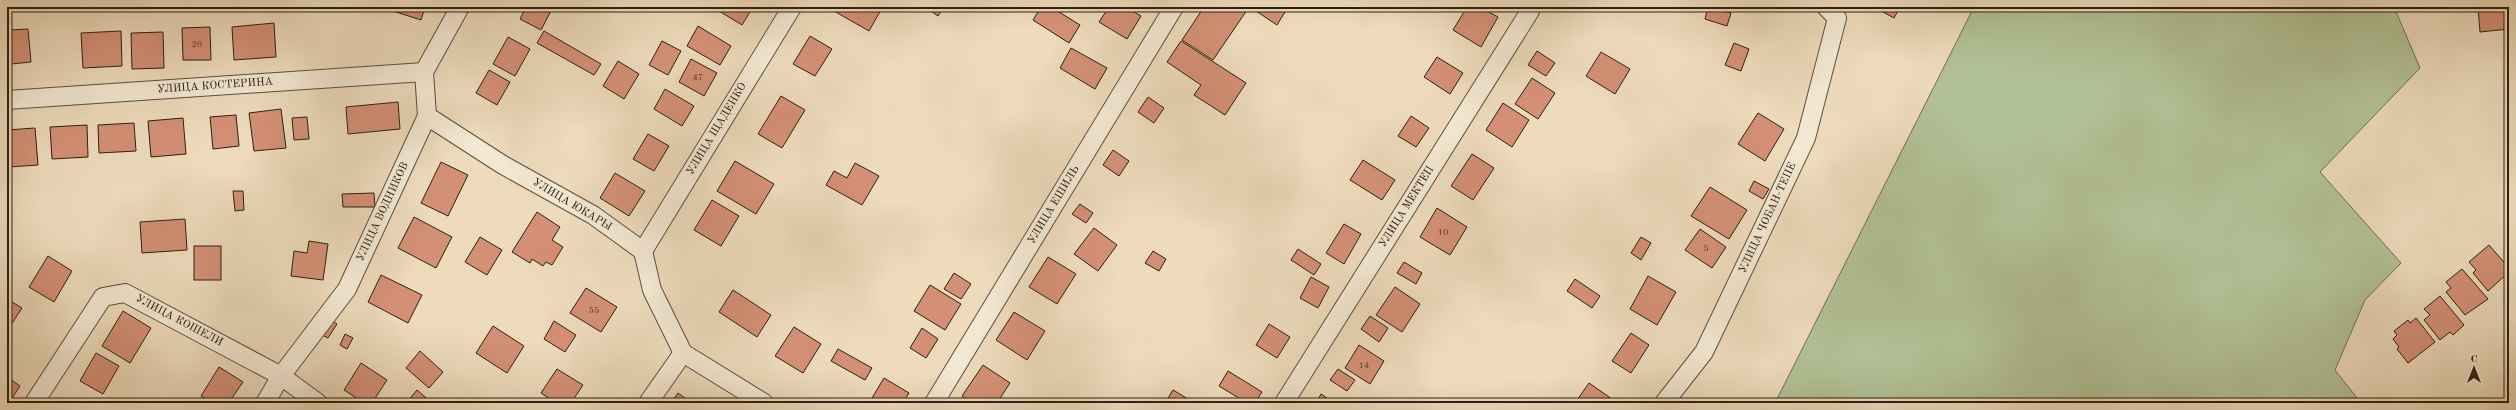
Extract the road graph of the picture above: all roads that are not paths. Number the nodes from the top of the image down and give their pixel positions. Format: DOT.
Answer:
graph roads {
  1 [pos="460,7"];
  2 [pos="792,7"];
  3 [pos="1174,7"];
  4 [pos="1530,11"];
  5 [pos="1831,12"];
  6 [pos="424,72"];
  7 [pos="7,100"];
  8 [pos="428,116"];
  9 [pos="643,251"];
  10 [pos="683,353"];
  11 [pos="281,376"];
  12 [pos="34,403"];
  13 [pos="265,403"];
  14 [pos="318,403"];
  15 [pos="648,403"];
  16 [pos="764,403"];
  17 [pos="934,403"];
  18 [pos="1284,403"];
  19 [pos="1664,403"];
  1 -- 6 [label="street"];
  2 -- 9 [label="street, УЛИЦА ЩАДЕНКО"];
  3 -- 17 [label="street, УЛИЦА ЕШИЛЬ"];
  4 -- 18 [label="street, УЛИЦА МЕКТЕП"];
  5 -- 19 [label="street, УЛИЦА ЧОБАН-ТЕПЕ"];
  6 -- 7 [label="street, УЛИЦА КОСТЕРИНА"];
  6 -- 8 [label="street"];
  8 -- 9 [label="street, УЛИЦА ЮКАРЫ"];
  8 -- 11 [label="street, УЛИЦА ВОДНИКОВ"];
  9 -- 10 [label="street"];
  10 -- 15 [label="street"];
  10 -- 16 [label="street"];
  11 -- 12 [label="street, УЛИЦА КОШЕЛИ"];
  11 -- 13 [label="street, УЛИЦА ВОДНИКОВ"];
  11 -- 14 [label="street, УЛИЦА КОШЕЛИ"];
}
